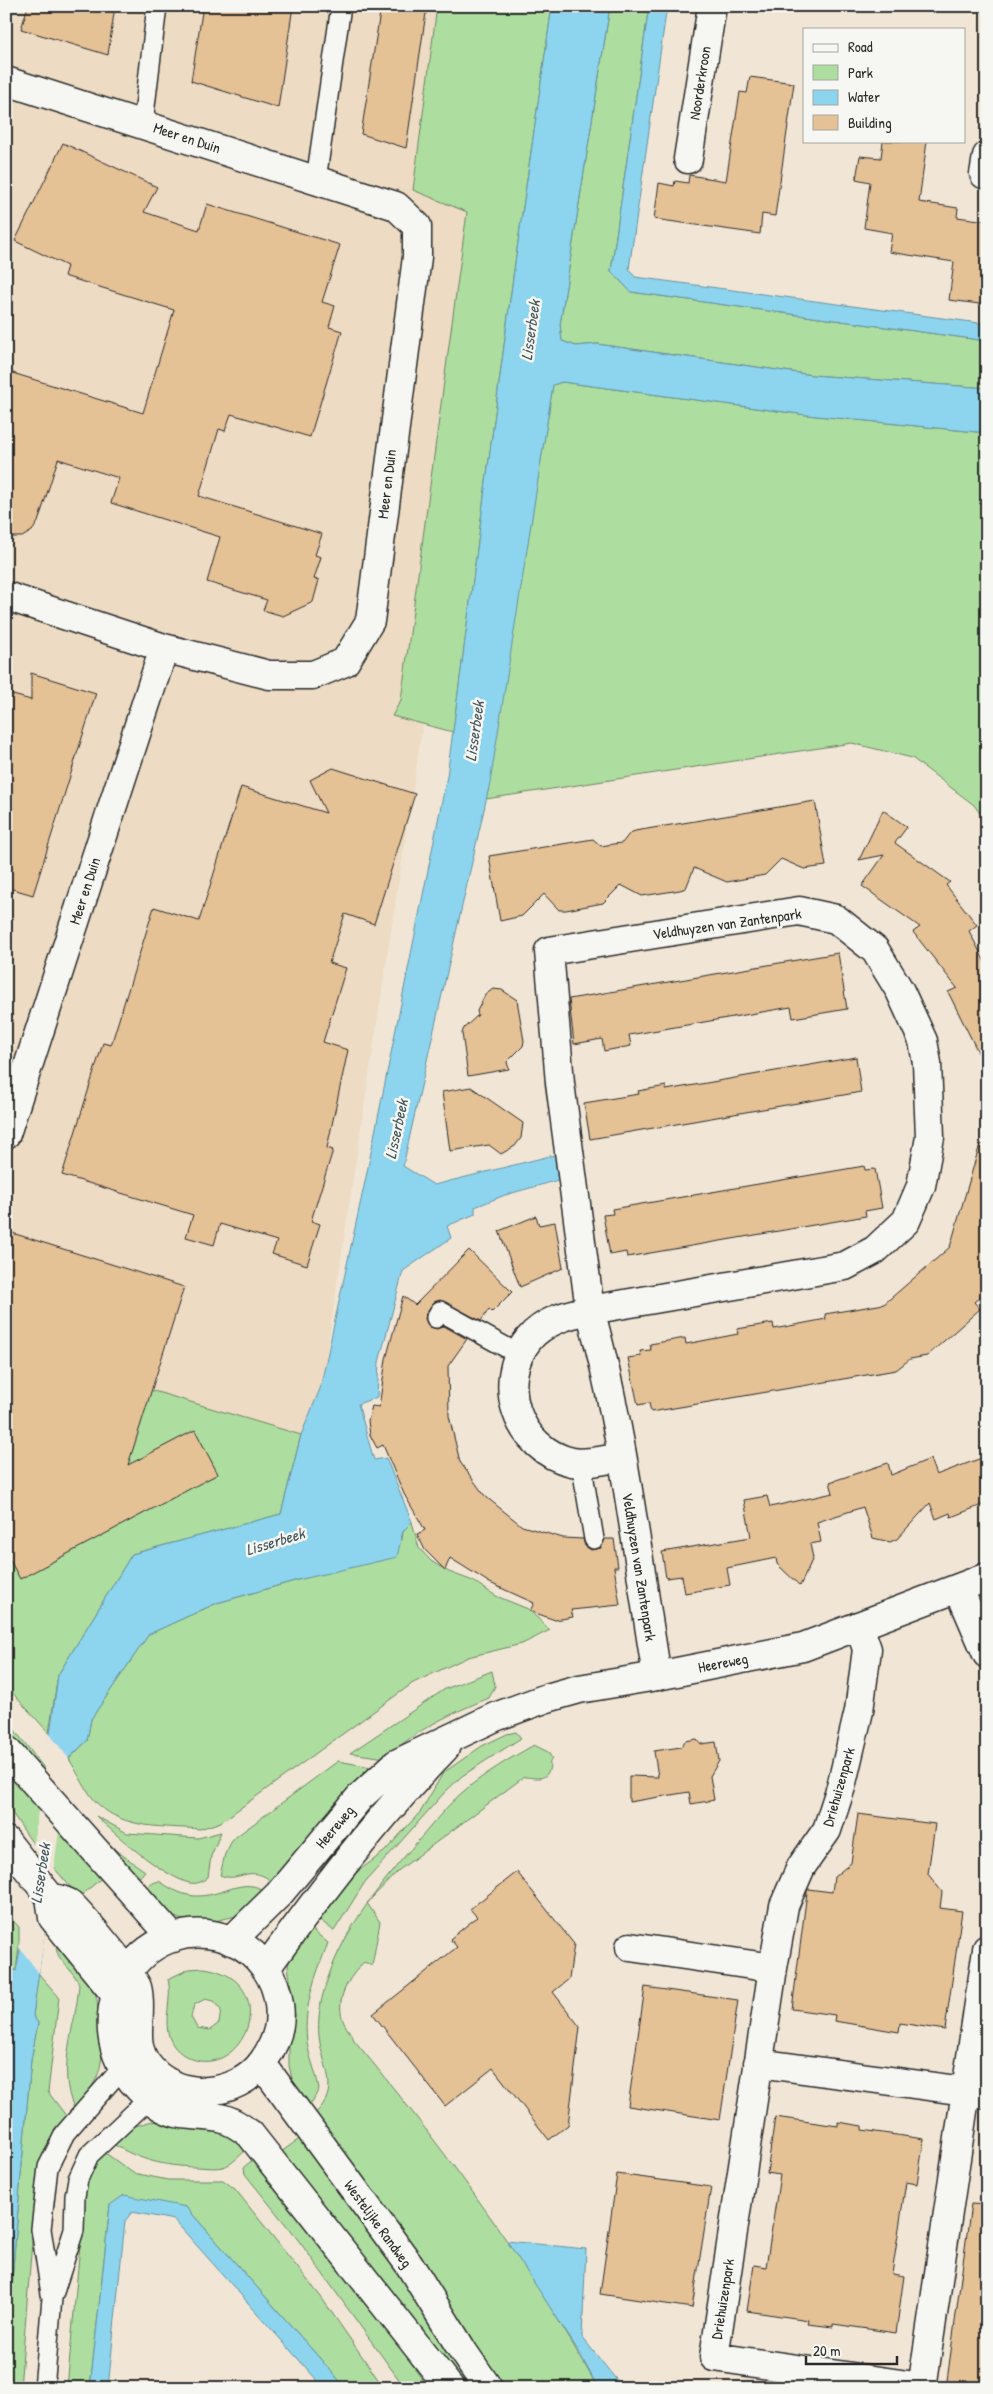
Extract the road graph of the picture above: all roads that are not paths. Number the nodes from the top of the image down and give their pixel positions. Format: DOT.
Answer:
graph roads {
  1 [pos="157,6"];
  2 [pos="341,6"];
  3 [pos="712,6"];
  4 [pos="6,81"];
  5 [pos="143,124"];
  6 [pos="688,159"];
  7 [pos="316,180"];
  8 [pos="6,596"];
  9 [pos="164,648"];
  10 [pos="6,1134"];
  11 [pos="590,1310"];
  12 [pos="436,1318"];
  13 [pos="518,1354"];
  14 [pos="622,1457"];
  15 [pos="581,1462"];
  16 [pos="594,1539"];
  17 [pos="987,1577"];
  18 [pos="959,1589"];
  19 [pos="859,1626"];
  20 [pos="987,1654"];
  21 [pos="657,1676"];
  22 [pos="457,1736"];
  23 [pos="6,1750"];
  24 [pos="6,1841"];
  25 [pos="173,1938"];
  26 [pos="231,1941"];
  27 [pos="630,1948"];
  28 [pos="987,1949"];
  29 [pos="266,1968"];
  30 [pos="772,1968"];
  31 [pos="121,1982"];
  32 [pos="758,2063"];
  33 [pos="262,2064"];
  34 [pos="123,2067"];
  35 [pos="160,2091"];
  36 [pos="976,2093"];
  37 [pos="52,2298"];
  38 [pos="44,2388"];
  39 [pos="450,2388"];
  40 [pos="488,2388"];
  41 [pos="922,2388"];
  1 -- 5 [label="lane, Meer en Duin"];
  2 -- 7 [label="lane"];
  3 -- 6 [label="street, Noorderkroon"];
  4 -- 5 [label="street, Meer en Duin"];
  5 -- 7 [label="street, Meer en Duin"];
  7 -- 9 [label="street, Meer en Duin"];
  8 -- 9 [label="street, Meer en Duin"];
  9 -- 10 [label="street, Meer en Duin"];
  11 -- 11 [label="street, Veldhuyzen van Zantenpark"];
  11 -- 13 [label="street, Veldhuyzen van Zantenpark"];
  11 -- 14 [label="street, Veldhuyzen van Zantenpark"];
  12 -- 13 [label="lane"];
  13 -- 15 [label="street, Veldhuyzen van Zantenpark"];
  14 -- 15 [label="street, Veldhuyzen van Zantenpark"];
  14 -- 21 [label="street, Veldhuyzen van Zantenpark"];
  15 -- 16 [label="lane"];
  17 -- 18 [label="street, Heereweg"];
  18 -- 19 [label="street, Heereweg"];
  18 -- 20 [label="street"];
  19 -- 21 [label="street, Heereweg"];
  19 -- 30 [label="street, Driehuizenpark"];
  21 -- 22 [label="street, Heereweg"];
  22 -- 26 [label="street, Heereweg"];
  22 -- 29 [label="street, Heereweg"];
  23 -- 25 [label="street"];
  24 -- 31 [label="street"];
  25 -- 26 [label="street"];
  25 -- 31 [label="street"];
  26 -- 29 [label="street"];
  27 -- 30 [label="street"];
  28 -- 36 [label="street, Driehuizenpark"];
  29 -- 33 [label="street"];
  30 -- 32 [label="street, Driehuizenpark"];
  31 -- 34 [label="street"];
  31 -- 35 [label="street"];
  32 -- 36 [label="street"];
  32 -- 41 [label="street, Driehuizenpark"];
  33 -- 35 [label="street"];
  33 -- 40 [label="street, Westelijke Randweg"];
  34 -- 35 [label="street"];
  34 -- 37 [label="lane"];
  35 -- 37 [label="lane"];
  35 -- 39 [label="street"];
  36 -- 41 [label="street, Driehuizenpark"];
  37 -- 38 [label="lane"];
}
